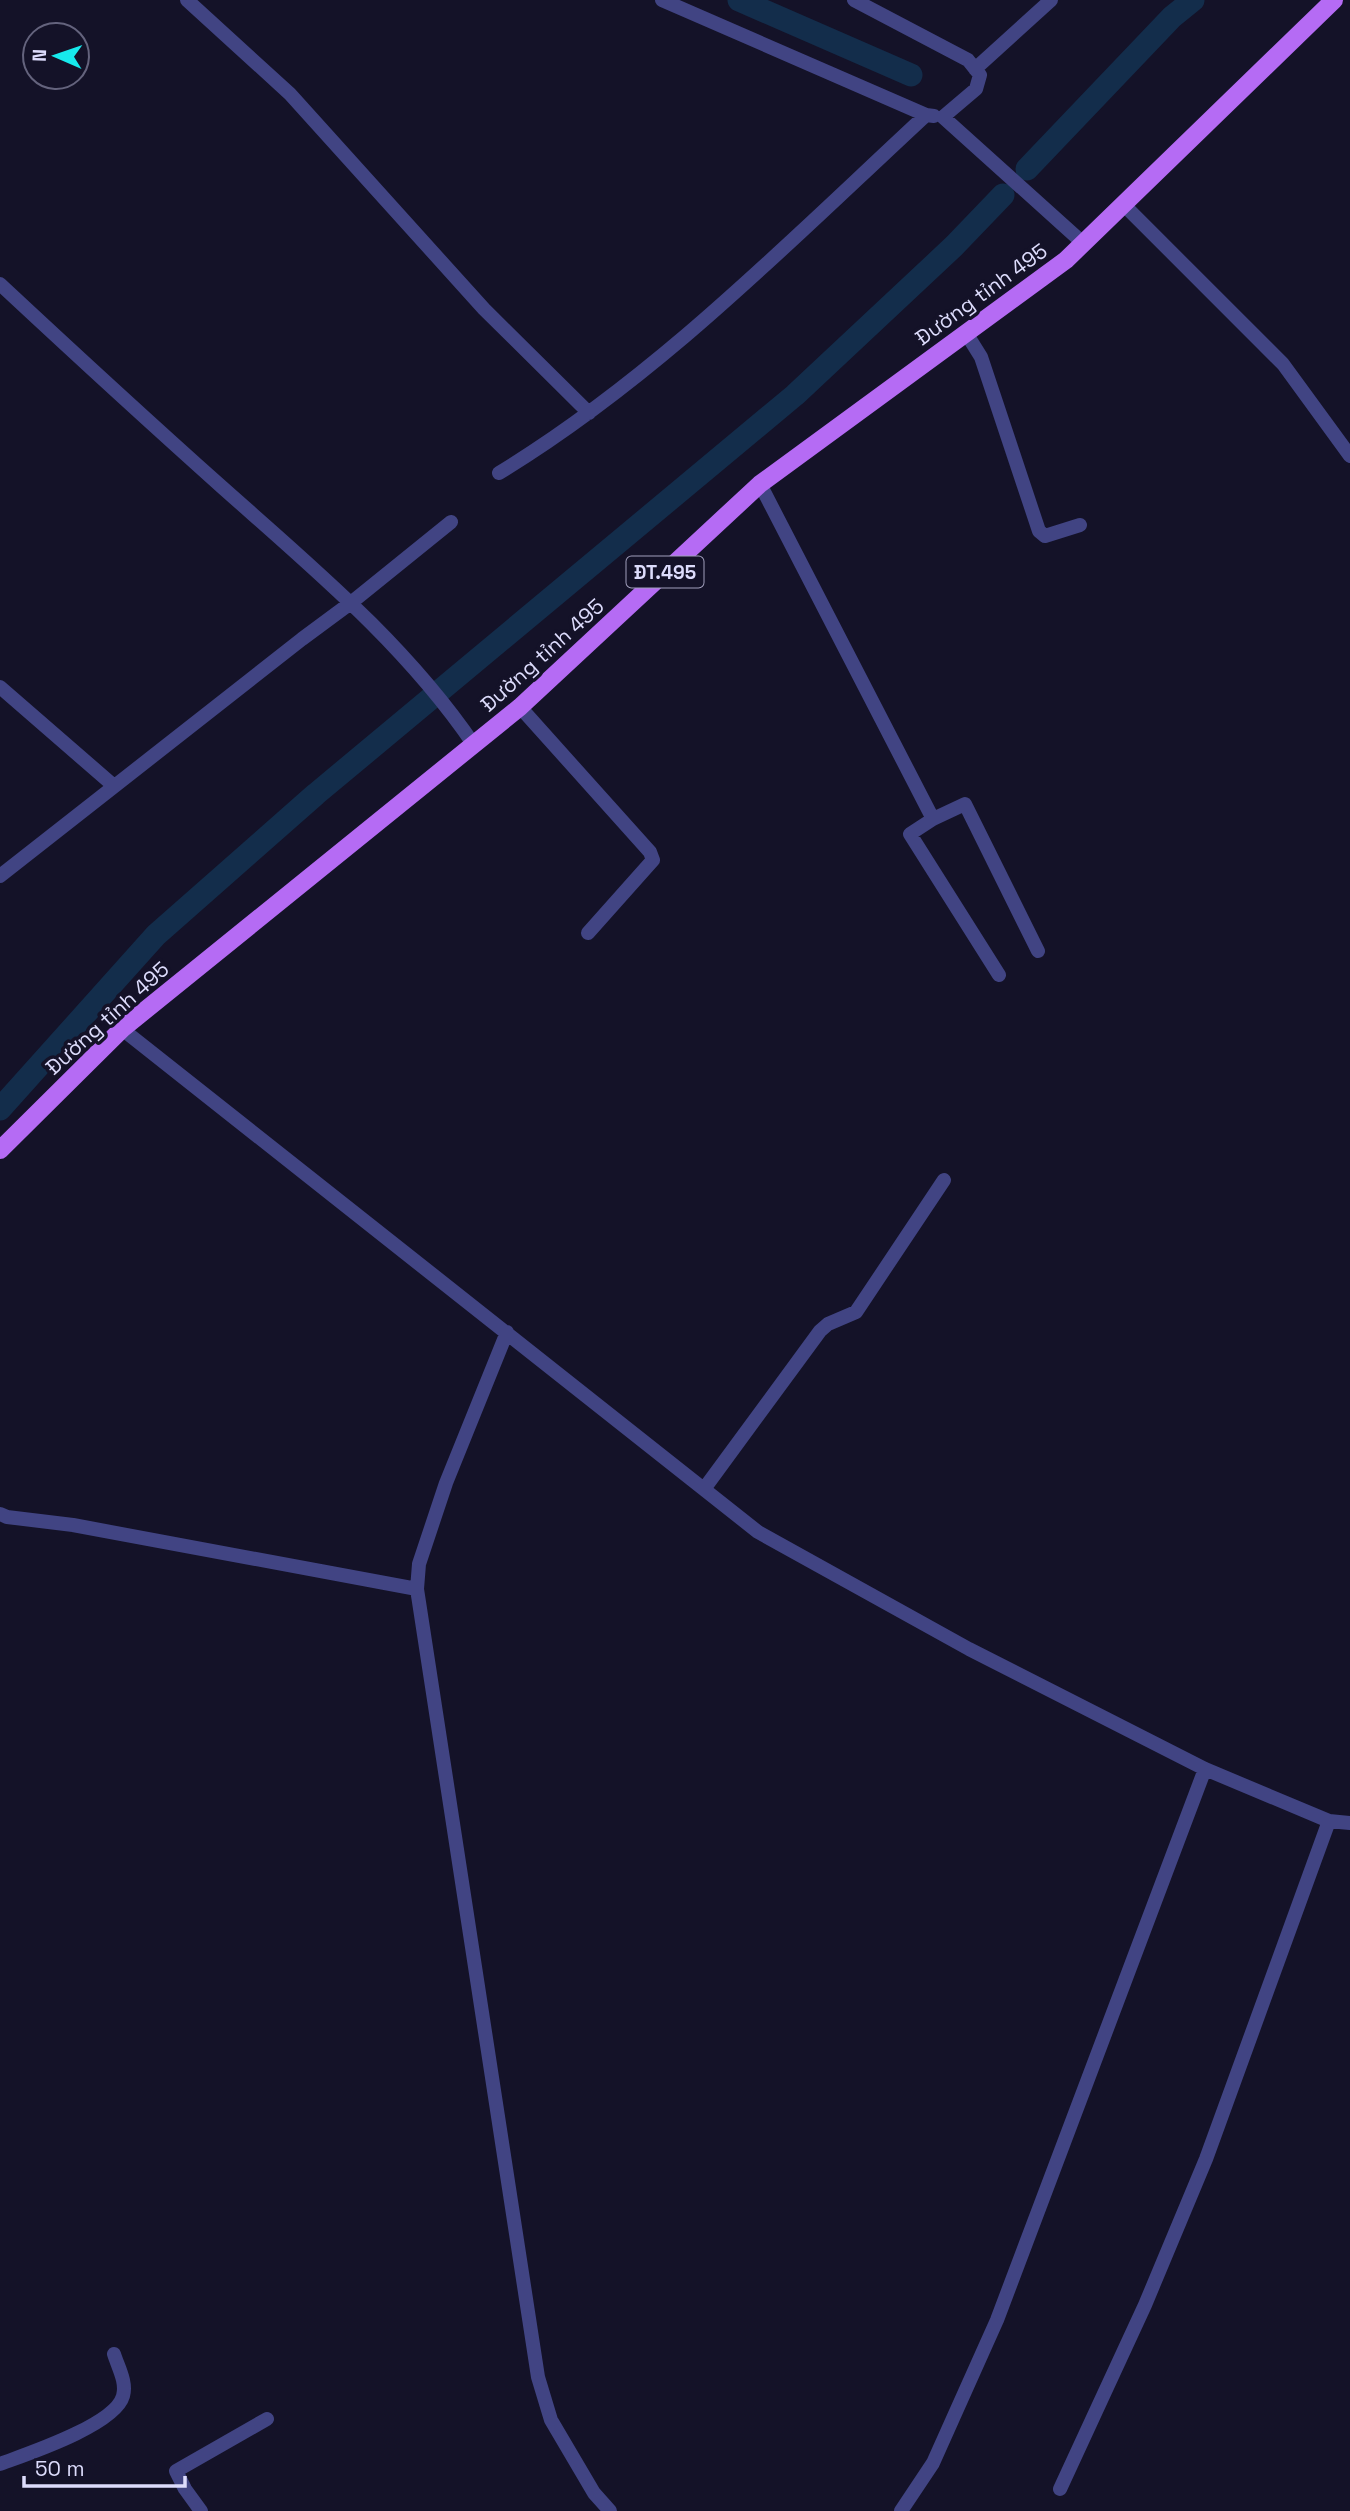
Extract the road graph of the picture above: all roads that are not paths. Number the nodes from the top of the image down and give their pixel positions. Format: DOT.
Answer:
graph roads {
  1 [pos="187,0"];
  2 [pos="662,0"];
  3 [pos="854,0"];
  4 [pos="1051,0"];
  5 [pos="1334,0"];
  6 [pos="975,69"];
  7 [pos="926,115"];
  8 [pos="943,117"];
  9 [pos="1123,204"];
  10 [pos="1083,243"];
  11 [pos="0,284"];
  12 [pos="966,333"];
  13 [pos="589,413"];
  14 [pos="1350,456"];
  15 [pos="499,473"];
  16 [pos="760,484"];
  17 [pos="452,522"];
  18 [pos="1080,525"];
  19 [pos="352,602"];
  20 [pos="0,687"];
  21 [pos="520,707"];
  22 [pos="474,745"];
  23 [pos="114,786"];
  24 [pos="933,819"];
  25 [pos="0,877"];
  26 [pos="588,933"];
  27 [pos="1038,951"];
  28 [pos="999,975"];
  29 [pos="122,1029"];
  30 [pos="0,1150"];
  31 [pos="944,1181"];
  32 [pos="507,1332"];
  33 [pos="704,1489"];
  34 [pos="0,1514"];
  35 [pos="417,1589"];
  36 [pos="1205,1769"];
  37 [pos="1329,1821"];
  38 [pos="1350,1823"];
  39 [pos="114,2354"];
  40 [pos="267,2419"];
  41 [pos="0,2464"];
  42 [pos="1060,2489"];
  43 [pos="201,2511"];
  44 [pos="610,2511"];
  45 [pos="901,2511"];
  1 -- 13 [label="street"];
  2 -- 7 [label="street"];
  3 -- 6 [label="street"];
  4 -- 6 [label="street"];
  5 -- 9 [label="main road, Đường tỉnh 495 / ĐT.495"];
  6 -- 8 [label="street"];
  7 -- 8 [label="street"];
  7 -- 13 [label="street"];
  8 -- 10 [label="street"];
  9 -- 10 [label="main road, Đường tỉnh 495 / ĐT.495"];
  9 -- 14 [label="street"];
  10 -- 12 [label="main road, Đường tỉnh 495 / ĐT.495"];
  11 -- 19 [label="street"];
  12 -- 16 [label="main road, Đường tỉnh 495 / ĐT.495"];
  12 -- 18 [label="street"];
  13 -- 15 [label="street"];
  16 -- 21 [label="main road, Đường tỉnh 495 / ĐT.495"];
  16 -- 24 [label="street"];
  17 -- 19 [label="street"];
  19 -- 22 [label="street"];
  19 -- 23 [label="street"];
  20 -- 23 [label="street"];
  21 -- 22 [label="main road, Đường tỉnh 495 / ĐT.495"];
  21 -- 26 [label="street"];
  22 -- 29 [label="main road, Đường tỉnh 495 / ĐT.495"];
  23 -- 25 [label="street"];
  24 -- 27 [label="street"];
  24 -- 28 [label="street"];
  29 -- 30 [label="main road, Đường tỉnh 495 / ĐT.495"];
  29 -- 32 [label="street"];
  31 -- 33 [label="street"];
  32 -- 33 [label="street"];
  32 -- 35 [label="street"];
  33 -- 36 [label="street"];
  34 -- 35 [label="street"];
  35 -- 44 [label="street"];
  36 -- 37 [label="street"];
  36 -- 45 [label="street"];
  37 -- 38 [label="street"];
  37 -- 42 [label="street"];
  39 -- 41 [label="street"];
  40 -- 43 [label="street"];
}
